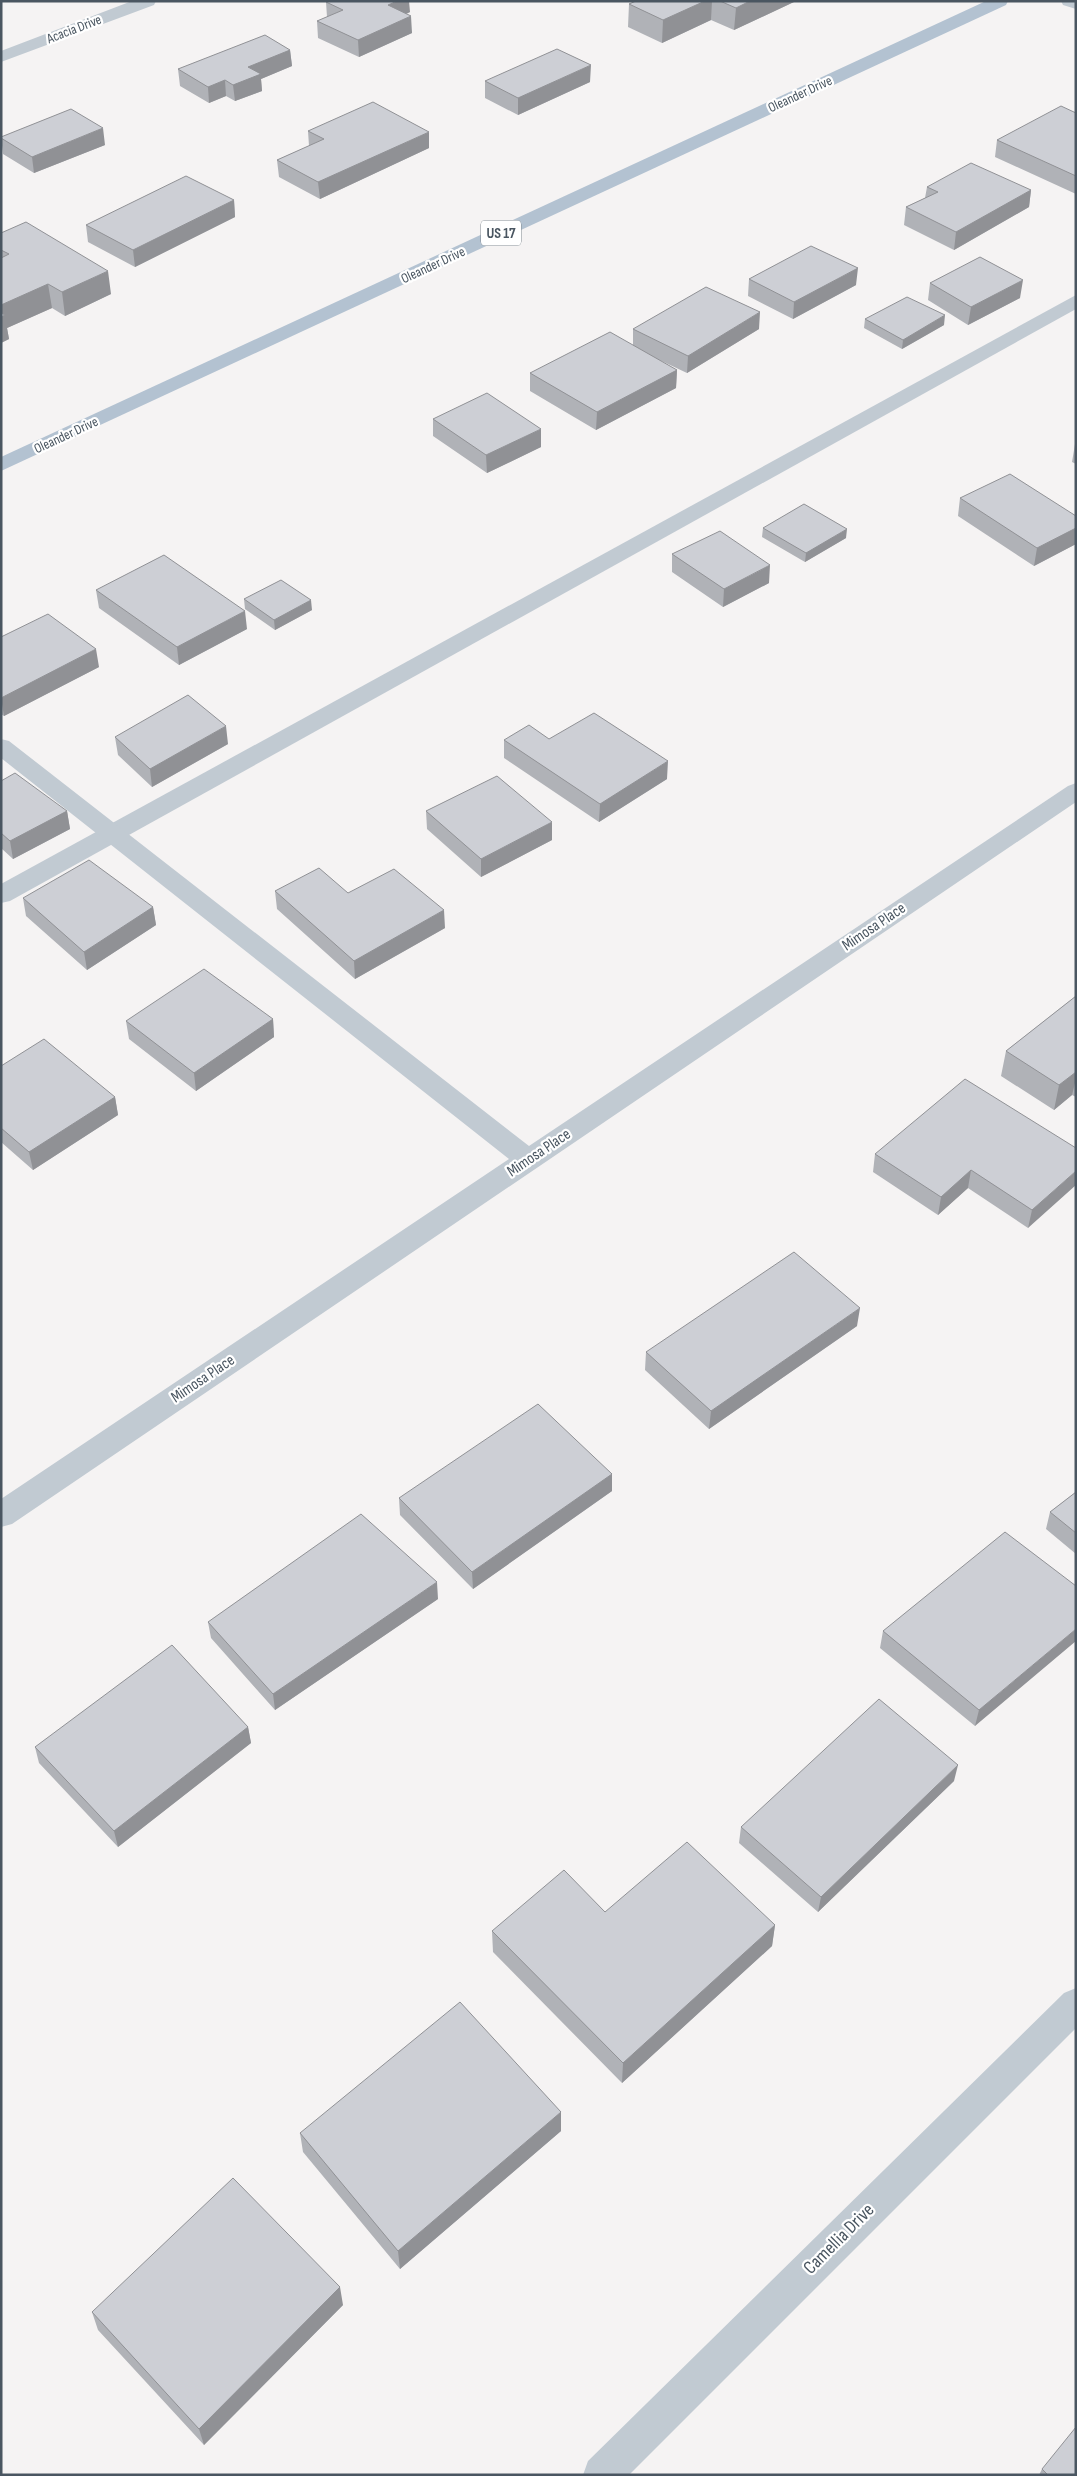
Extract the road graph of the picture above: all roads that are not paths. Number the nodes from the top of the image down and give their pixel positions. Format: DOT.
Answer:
graph roads {
  1 [pos="148,1"];
  2 [pos="1000,1"];
  3 [pos="1069,1"];
  4 [pos="1076,4"];
  5 [pos="1,57"];
  6 [pos="1076,301"];
  7 [pos="1,465"];
  8 [pos="1,746"];
  9 [pos="1076,791"];
  10 [pos="113,833"];
  11 [pos="1,895"];
  12 [pos="530,1160"];
  13 [pos="1,1515"];
  14 [pos="1076,2004"];
  15 [pos="602,2475"];
  1 -- 5 [label="street, Acacia Drive"];
  2 -- 7 [label="main road, Oleander Drive / US 17"];
  3 -- 4 [label="street"];
  6 -- 10 [label="street"];
  8 -- 10 [label="street"];
  9 -- 12 [label="street, Mimosa Place"];
  10 -- 11 [label="street"];
  10 -- 12 [label="street"];
  12 -- 13 [label="street, Mimosa Place"];
  14 -- 15 [label="street, Camellia Drive"];
}
